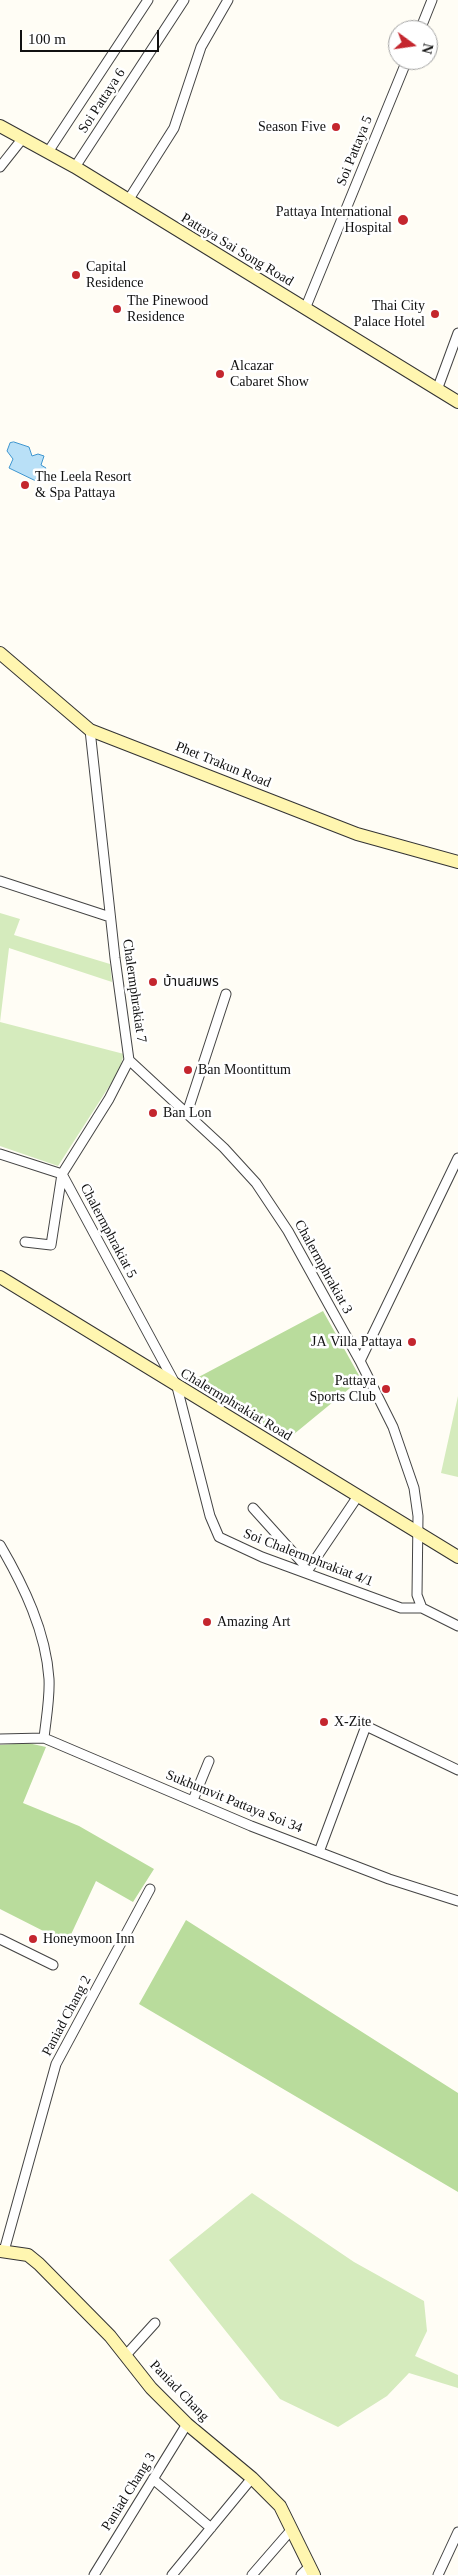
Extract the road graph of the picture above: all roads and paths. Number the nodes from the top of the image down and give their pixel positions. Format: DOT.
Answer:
graph roads {
  1 [pos="148,0"];
  2 [pos="184,0"];
  3 [pos="228,0"];
  4 [pos="432,0"];
  5 [pos="424,20"];
  6 [pos="403,70"];
  7 [pos="0,126"];
  8 [pos="23,138"];
  9 [pos="48,152"];
  10 [pos="0,167"];
  11 [pos="75,167"];
  12 [pos="129,200"];
  13 [pos="305,309"];
  14 [pos="458,333"];
  15 [pos="437,390"];
  16 [pos="458,402"];
  17 [pos="0,653"];
  18 [pos="90,730"];
  19 [pos="458,862"];
  20 [pos="0,881"];
  21 [pos="110,917"];
  22 [pos="226,994"];
  23 [pos="129,1060"];
  24 [pos="187,1113"];
  25 [pos="0,1154"];
  26 [pos="458,1158"];
  27 [pos="62,1174"];
  28 [pos="25,1242"];
  29 [pos="0,1277"];
  30 [pos="360,1361"];
  31 [pos="177,1387"];
  32 [pos="358,1496"];
  33 [pos="253,1508"];
  34 [pos="416,1532"];
  35 [pos="0,1545"];
  36 [pos="458,1557"];
  37 [pos="307,1571"];
  38 [pos="422,1608"];
  39 [pos="458,1626"];
  40 [pos="44,1738"];
  41 [pos="0,1739"];
  42 [pos="209,1761"];
  43 [pos="458,1770"];
  44 [pos="193,1800"];
  45 [pos="319,1852"];
  46 [pos="150,1889"];
  47 [pos="458,1901"];
  48 [pos="0,1939"];
  49 [pos="53,1965"];
  50 [pos="2,2251"];
  51 [pos="155,2323"];
  52 [pos="126,2355"];
  53 [pos="187,2424"];
  54 [pos="252,2478"];
  55 [pos="153,2479"];
  56 [pos="211,2528"];
  57 [pos="292,2529"];
  58 [pos="458,2532"];
  59 [pos="308,2572"];
  60 [pos="94,2575"];
  61 [pos="172,2575"];
  62 [pos="252,2575"];
  63 [pos="438,2575"];
  1 -- 9 [label="street"];
  2 -- 11 [label="street, Soi Pattaya 6"];
  3 -- 12 [label="street"];
  4 -- 5 [label="street"];
  6 -- 13 [label="street, Soi Pattaya 5"];
  7 -- 8 [label="main road, Pattaya Sai Song Road"];
  8 -- 9 [label="main road, Pattaya Sai Song Road"];
  8 -- 10 [label="street"];
  9 -- 11 [label="main road, Pattaya Sai Song Road"];
  11 -- 12 [label="main road, Pattaya Sai Song Road"];
  12 -- 13 [label="main road, Pattaya Sai Song Road"];
  13 -- 15 [label="main road, Pattaya Sai Song Road"];
  14 -- 15 [label="street"];
  15 -- 16 [label="main road, Pattaya Sai Song Road"];
  17 -- 18 [label="main road, Phet Trakun Road"];
  18 -- 19 [label="main road, Phet Trakun Road"];
  18 -- 21 [label="street, Chalermphrakiat 7"];
  20 -- 21 [label="street"];
  21 -- 23 [label="street, Chalermphrakiat 7"];
  22 -- 24 [label="street"];
  23 -- 24 [label="street, Chalermphrakiat 3"];
  23 -- 27 [label="street, Chalermphrakiat 7"];
  24 -- 30 [label="street, Chalermphrakiat 3"];
  25 -- 27 [label="street"];
  26 -- 30 [label="street"];
  27 -- 28 [label="street, Chalermphrakiat 5"];
  27 -- 31 [label="street, Chalermphrakiat 5"];
  29 -- 31 [label="main road, Chalermphrakiat Road"];
  30 -- 34 [label="street, Chalermphrakiat 3"];
  31 -- 32 [label="main road, Chalermphrakiat Road"];
  31 -- 37 [label="street, Soi Chalermphrakiat 4/1"];
  32 -- 34 [label="main road, Chalermphrakiat Road"];
  32 -- 37 [label="street"];
  33 -- 37 [label="street"];
  34 -- 36 [label="main road, Chalermphrakiat Road"];
  34 -- 38 [label="street, Chalermphrakiat 3"];
  35 -- 40 [label="street"];
  37 -- 38 [label="street, Soi Chalermphrakiat 4/1"];
  38 -- 39 [label="street"];
  40 -- 41 [label="street, Sukhumvit Pattaya Soi 34"];
  40 -- 44 [label="street, Sukhumvit Pattaya Soi 34"];
  42 -- 44 [label="street"];
  43 -- 45 [label="street"];
  44 -- 45 [label="street, Sukhumvit Pattaya Soi 34"];
  45 -- 47 [label="street, Sukhumvit Pattaya Soi 34"];
  46 -- 50 [label="street, Paniad Chang 2"];
  48 -- 49 [label="street"];
  50 -- 52 [label="main road, Paniad Chang"];
  51 -- 52 [label="street"];
  52 -- 53 [label="main road, Paniad Chang"];
  53 -- 54 [label="main road, Paniad Chang"];
  53 -- 55 [label="street, Paniad Chang 3"];
  54 -- 56 [label="street"];
  54 -- 57 [label="main road, Paniad Chang"];
  55 -- 56 [label="street"];
  55 -- 60 [label="street, Paniad Chang 3"];
  56 -- 61 [label="street"];
  57 -- 59 [label="main road, Paniad Chang"];
  57 -- 62 [label="street"];
  58 -- 63 [label="street"];
}
